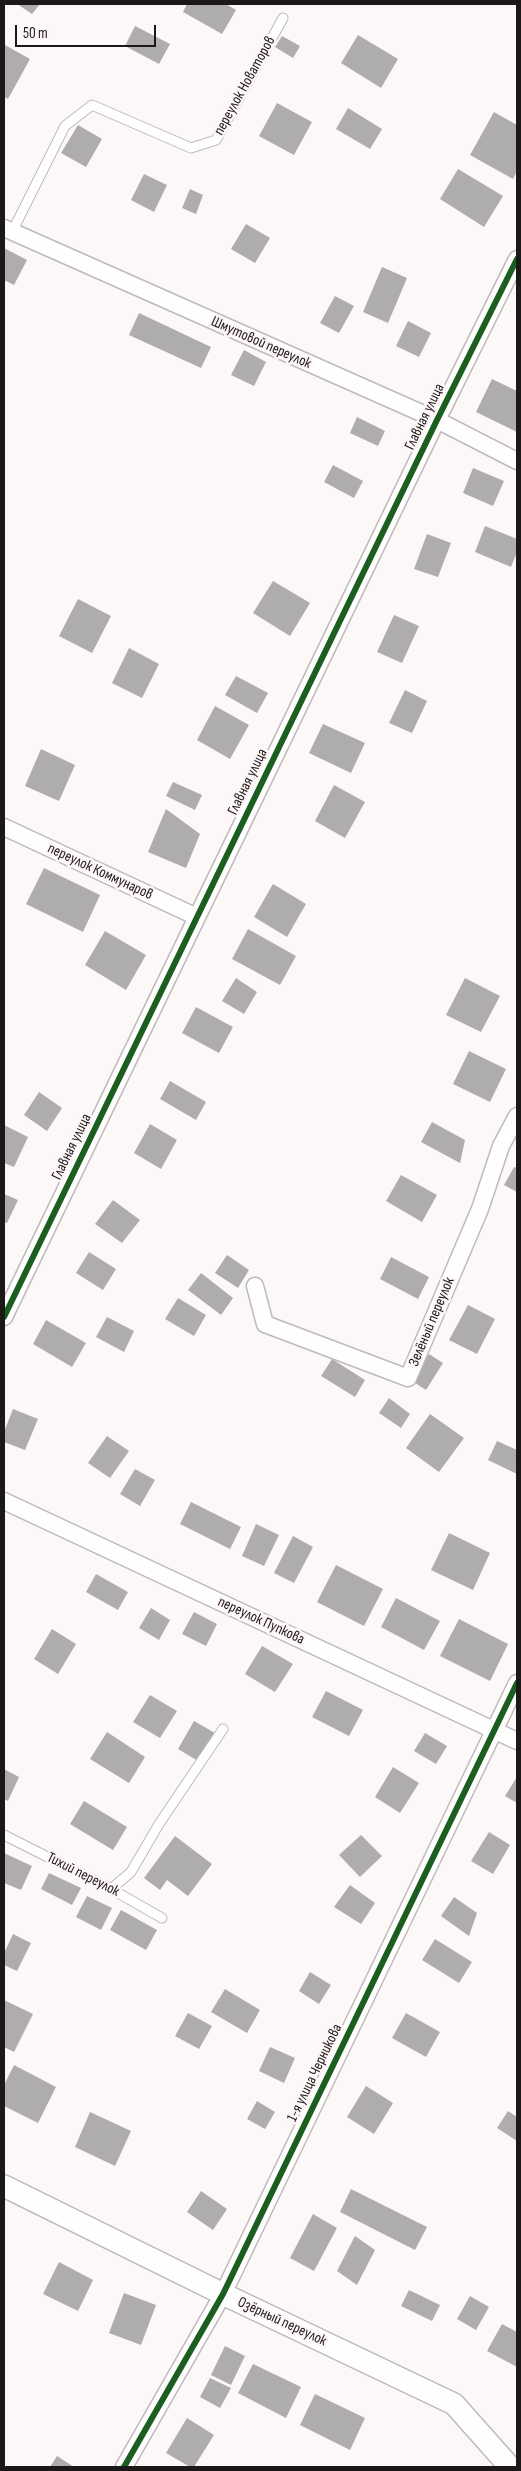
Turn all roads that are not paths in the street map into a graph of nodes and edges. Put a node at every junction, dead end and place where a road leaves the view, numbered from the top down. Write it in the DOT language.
graph roads {
  1 [pos="283,18"];
  2 [pos="8,230"];
  3 [pos="517,259"];
  4 [pos="437,420"];
  5 [pos="517,461"];
  6 [pos="4,827"];
  7 [pos="197,917"];
  8 [pos="517,1116"];
  9 [pos="255,1286"];
  10 [pos="4,1317"];
  11 [pos="4,1501"];
  12 [pos="517,1683"];
  13 [pos="223,1729"];
  14 [pos="494,1729"];
  15 [pos="517,1741"];
  16 [pos="4,1835"];
  17 [pos="111,1889"];
  18 [pos="162,1918"];
  19 [pos="4,2186"];
  20 [pos="223,2294"];
  21 [pos="124,2467"];
  22 [pos="510,2467"];
  1 -- 2 [label="lane, переулок Новаторов"];
  2 -- 4 [label="street, Шмутовой переулок"];
  3 -- 4 [label="street, Главная улица"];
  4 -- 5 [label="street, Шмутовой переулок"];
  4 -- 7 [label="street, Главная улица"];
  6 -- 7 [label="street, переулок Коммунаров"];
  7 -- 10 [label="street, Главная улица"];
  8 -- 9 [label="street, Зелёный переулок"];
  11 -- 14 [label="street, переулок Пупкова"];
  12 -- 14 [label="street, 1-я улица Черникова"];
  13 -- 17 [label="lane"];
  14 -- 15 [label="street, переулок Пупкова"];
  14 -- 20 [label="street, 1-я улица Черникова"];
  16 -- 17 [label="lane, Тихий переулок"];
  17 -- 18 [label="lane, Тихий переулок"];
  19 -- 20 [label="street, Озёрный переулок"];
  20 -- 21 [label="street, 1-я улица Черникова"];
  20 -- 22 [label="street, Озёрный переулок"];
}
